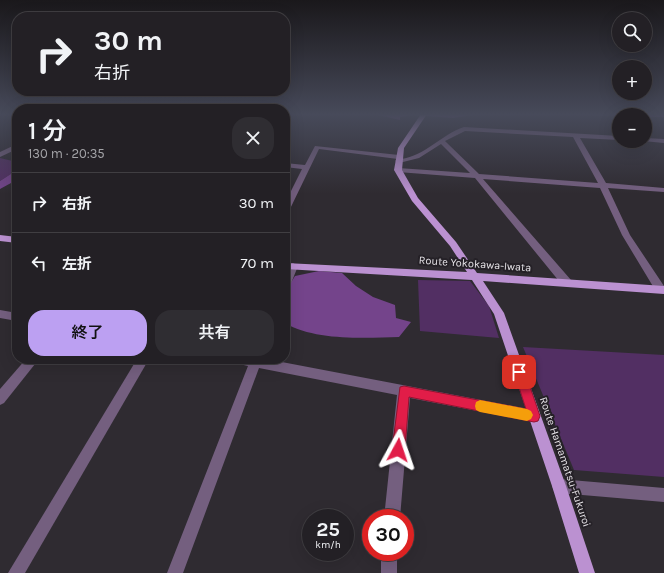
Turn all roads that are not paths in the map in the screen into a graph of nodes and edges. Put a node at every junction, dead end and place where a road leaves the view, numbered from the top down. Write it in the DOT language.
graph roads {
  1 [pos="406,141"];
  2 [pos="578,141"];
  3 [pos="441,142"];
  4 [pos="12,149"];
  5 [pos="0,156"];
  6 [pos="399,159"];
  7 [pos="290,166"];
  8 [pos="307,168"];
  9 [pos="398,170"];
  10 [pos="477,176"];
  11 [pos="603,185"];
  12 [pos="664,190"];
  13 [pos="290,201"];
  14 [pos="0,238"];
  15 [pos="12,239"];
  16 [pos="290,266"];
  17 [pos="476,276"];
  18 [pos="567,283"];
  19 [pos="662,290"];
  20 [pos="0,314"];
  21 [pos="12,316"];
  22 [pos="29,364"];
  23 [pos="140,364"];
  24 [pos="255,364"];
  25 [pos="271,364"];
  26 [pos="404,391"];
  27 [pos="0,399"];
  28 [pos="534,416"];
  29 [pos="559,486"];
  30 [pos="664,495"];
  31 [pos="393,509"];
  32 [pos="389,561"];
  33 [pos="16,573"];
  34 [pos="175,573"];
  35 [pos="388,573"];
  36 [pos="587,573"];
  1 -- 6 [label="main road"];
  2 -- 11 [label="street"];
  3 -- 6 [label="street"];
  3 -- 10 [label="street"];
  4 -- 5 [label="street"];
  6 -- 8 [label="street"];
  6 -- 9 [label="main road"];
  7 -- 8 [label="street"];
  8 -- 13 [label="street"];
  9 -- 10 [label="street"];
  9 -- 17 [label="main road, Route Hamamatsu-Fukuroi"];
  10 -- 11 [label="street"];
  10 -- 18 [label="street"];
  11 -- 12 [label="street"];
  11 -- 19 [label="street"];
  14 -- 15 [label="main road"];
  16 -- 17 [label="main road, Route Yokokawa-Iwata"];
  17 -- 18 [label="main road, Route Yokokawa-Iwata"];
  17 -- 28 [label="main road, Route Hamamatsu-Fukuroi"];
  18 -- 19 [label="main road, Route Yokokawa-Iwata"];
  20 -- 21 [label="street"];
  22 -- 27 [label="street"];
  23 -- 33 [label="street"];
  24 -- 34 [label="street"];
  25 -- 26 [label="street"];
  26 -- 28 [label="street"];
  26 -- 31 [label="street"];
  28 -- 29 [label="main road, Route Hamamatsu-Fukuroi"];
  29 -- 30 [label="street"];
  29 -- 36 [label="main road, Route Hamamatsu-Fukuroi"];
  32 -- 35 [label="street"];
}
